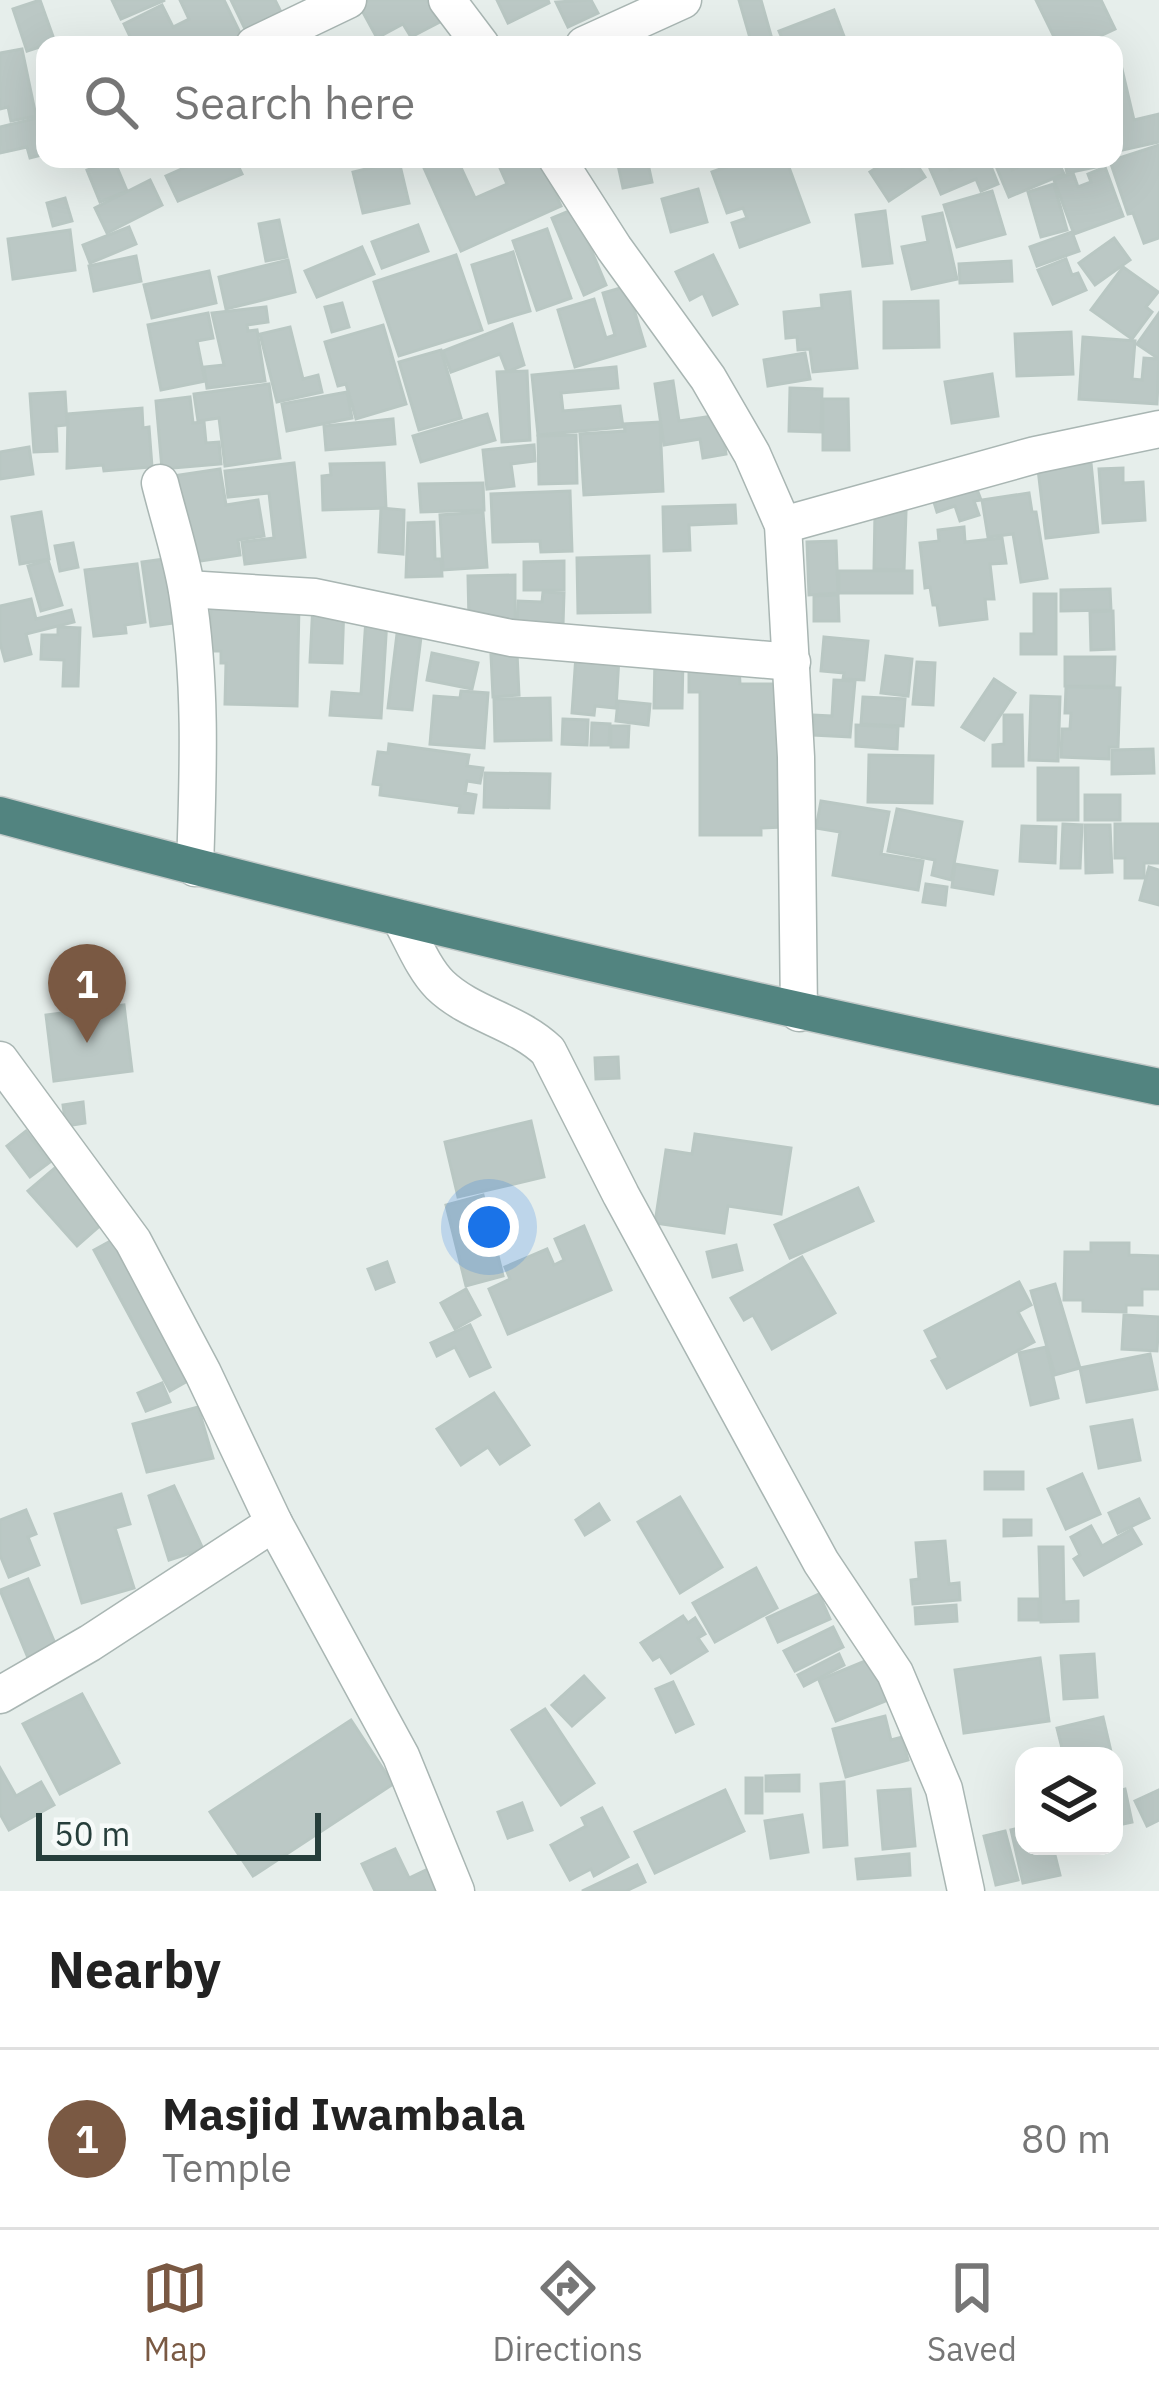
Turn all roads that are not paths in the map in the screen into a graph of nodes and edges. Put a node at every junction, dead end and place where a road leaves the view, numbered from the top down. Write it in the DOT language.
graph roads {
  1 [pos="348,0"];
  2 [pos="447,0"];
  3 [pos="683,0"];
  4 [pos="273,36"];
  5 [pos="474,36"];
  6 [pos="604,36"];
  7 [pos="563,168"];
  8 [pos="1159,429"];
  9 [pos="160,483"];
  10 [pos="783,525"];
  11 [pos="187,589"];
  12 [pos="792,662"];
  13 [pos="0,815"];
  14 [pos="195,868"];
  15 [pos="400,918"];
  16 [pos="799,1013"];
  17 [pos="0,1060"];
  18 [pos="1159,1087"];
  19 [pos="274,1523"];
  20 [pos="0,1694"];
  21 [pos="456,1891"];
  22 [pos="966,1891"];
  1 -- 4 [label="street"];
  2 -- 5 [label="street"];
  3 -- 6 [label="street"];
  7 -- 10 [label="street"];
  8 -- 10 [label="street"];
  9 -- 11 [label="street"];
  10 -- 12 [label="street"];
  11 -- 12 [label="street"];
  11 -- 14 [label="street"];
  12 -- 16 [label="street"];
  13 -- 14 [label="highway"];
  14 -- 15 [label="highway"];
  15 -- 16 [label="highway"];
  15 -- 22 [label="street"];
  16 -- 18 [label="highway"];
  17 -- 19 [label="street"];
  19 -- 20 [label="street"];
  19 -- 21 [label="street"];
}
